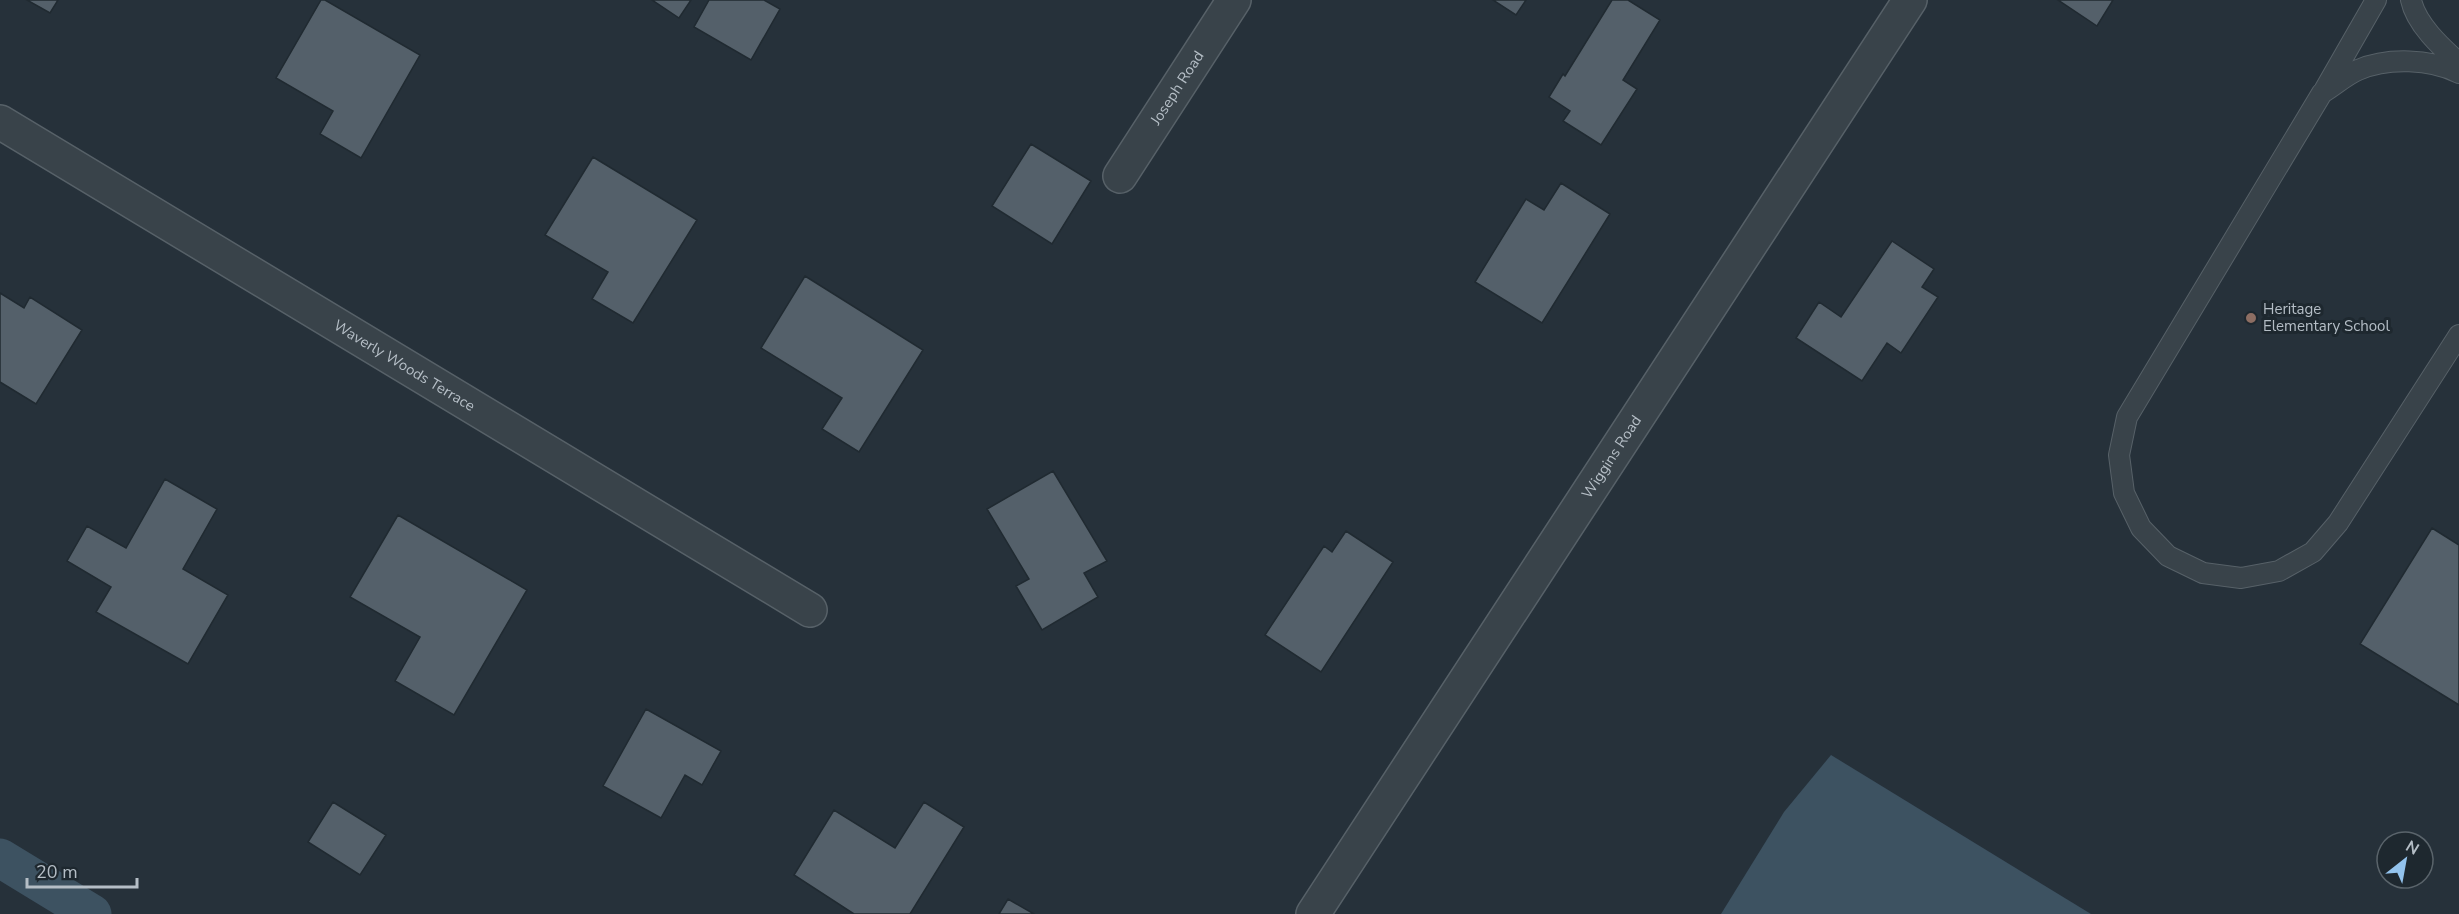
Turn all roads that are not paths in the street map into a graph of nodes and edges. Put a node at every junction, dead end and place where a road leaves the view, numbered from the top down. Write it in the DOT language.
graph roads {
  1 [pos="1234,0"];
  2 [pos="1910,0"];
  3 [pos="2376,0"];
  4 [pos="2411,0"];
  5 [pos="2459,63"];
  6 [pos="2459,73"];
  7 [pos="2322,93"];
  8 [pos="0,122"];
  9 [pos="1120,176"];
  10 [pos="2459,335"];
  11 [pos="810,610"];
  12 [pos="1313,914"];
  1 -- 9 [label="street, Joseph Road"];
  2 -- 12 [label="street, Wiggins Road"];
  3 -- 7 [label="lane"];
  4 -- 5 [label="lane"];
  6 -- 7 [label="lane"];
  7 -- 10 [label="lane"];
  8 -- 11 [label="street, Waverly Woods Terrace"];
}
